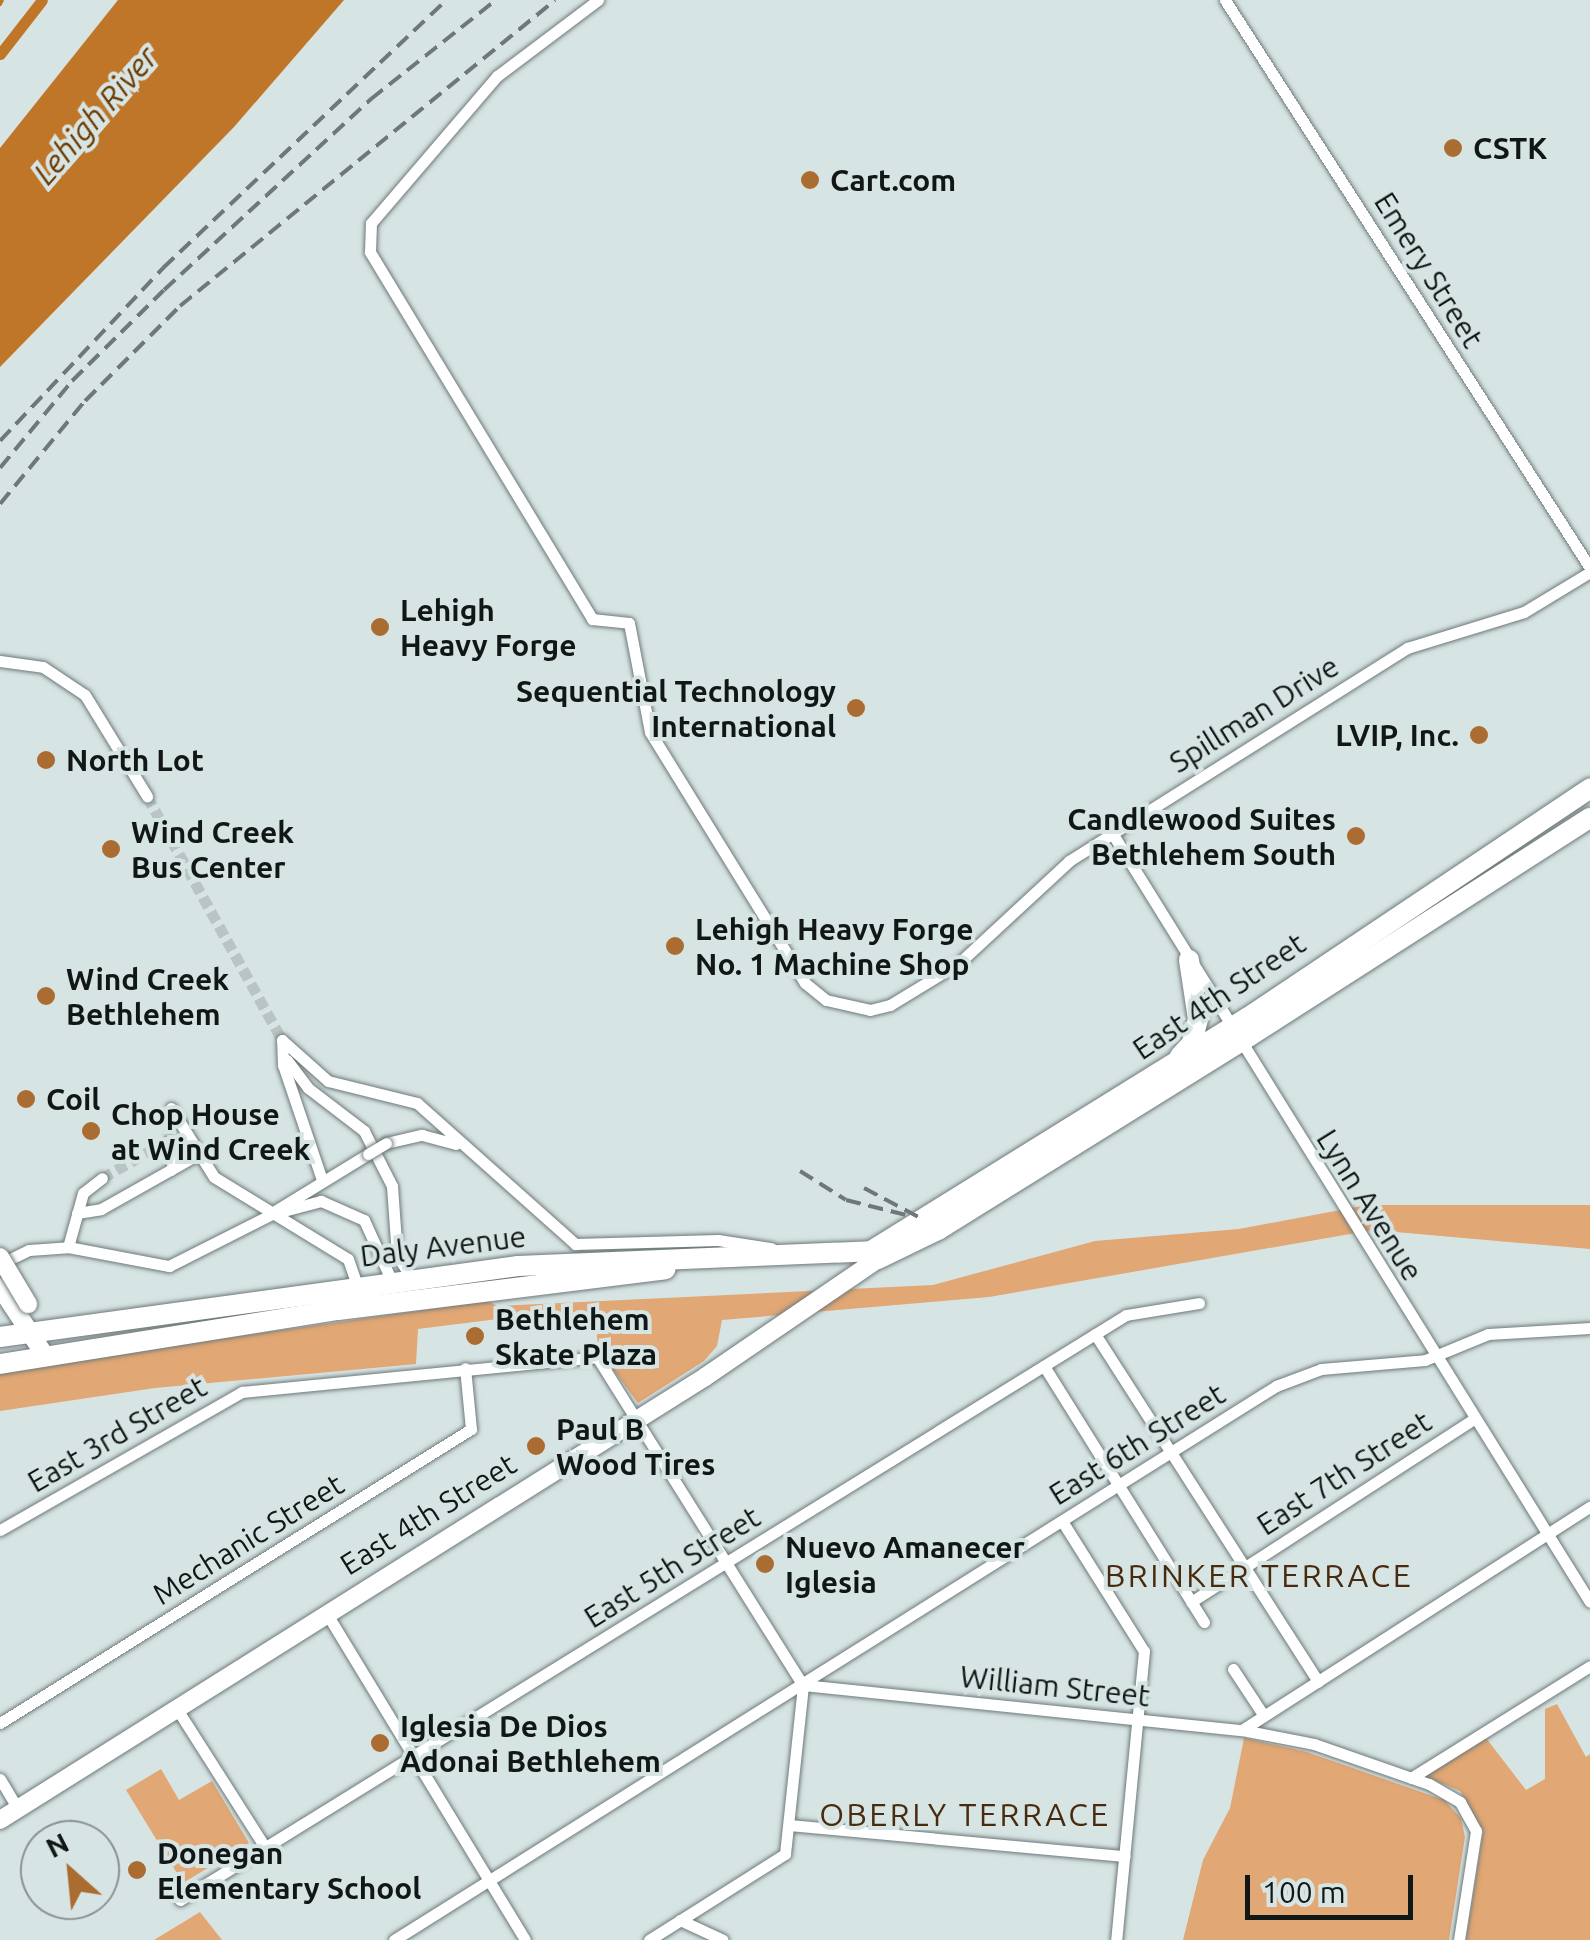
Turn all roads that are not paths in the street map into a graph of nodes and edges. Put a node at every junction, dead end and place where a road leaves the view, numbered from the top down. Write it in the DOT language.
graph roads {
  1 [pos="598,0"];
  2 [pos="1224,0"];
  3 [pos="1590,570"];
  4 [pos="0,661"];
  5 [pos="1590,788"];
  6 [pos="148,796"];
  7 [pos="1590,818"];
  8 [pos="1112,833"];
  9 [pos="1189,960"];
  10 [pos="1235,1036"];
  11 [pos="284,1045"];
  12 [pos="1169,1067"];
  13 [pos="184,1132"];
  14 [pos="166,1142"];
  15 [pos="197,1155"];
  16 [pos="472,1155"];
  17 [pos="171,1170"];
  18 [pos="102,1178"];
  19 [pos="322,1180"];
  20 [pos="77,1214"];
  21 [pos="272,1214"];
  22 [pos="937,1221"];
  23 [pos="68,1247"];
  24 [pos="890,1247"];
  25 [pos="810,1256"];
  26 [pos="0,1261"];
  27 [pos="402,1281"];
  28 [pos="0,1287"];
  29 [pos="359,1287"];
  30 [pos="449,1296"];
  31 [pos="412,1302"];
  32 [pos="1199,1304"];
  33 [pos="20,1308"];
  34 [pos="338,1310"];
  35 [pos="1590,1328"];
  36 [pos="34,1331"];
  37 [pos="1095,1334"];
  38 [pos="0,1337"];
  39 [pos="46,1357"];
  40 [pos="1435,1357"];
  41 [pos="0,1364"];
  42 [pos="1044,1366"];
  43 [pos="465,1368"];
  44 [pos="638,1418"];
  45 [pos="1474,1418"];
  46 [pos="1171,1452"];
  47 [pos="1118,1486"];
  48 [pos="1590,1508"];
  49 [pos="1062,1522"];
  50 [pos="0,1530"];
  51 [pos="1547,1535"];
  52 [pos="727,1562"];
  53 [pos="1244,1568"];
  54 [pos="1192,1602"];
  55 [pos="1590,1602"];
  56 [pos="327,1614"];
  57 [pos="1204,1622"];
  58 [pos="1590,1666"];
  59 [pos="1233,1669"];
  60 [pos="1318,1682"];
  61 [pos="803,1685"];
  62 [pos="177,1709"];
  63 [pos="1264,1716"];
  64 [pos="1138,1719"];
  65 [pos="0,1723"];
  66 [pos="1242,1730"];
  67 [pos="413,1756"];
  68 [pos="1411,1778"];
  69 [pos="0,1779"];
  70 [pos="18,1809"];
  71 [pos="0,1820"];
  72 [pos="789,1825"];
  73 [pos="266,1848"];
  74 [pos="1124,1856"];
  75 [pos="490,1880"];
  76 [pos="180,1900"];
  77 [pos="680,1920"];
  78 [pos="394,1940"];
  79 [pos="526,1940"];
  80 [pos="649,1940"];
  81 [pos="723,1940"];
  82 [pos="1116,1940"];
  83 [pos="1459,1940"];
  1 -- 8 [label="street, Spillman Drive"];
  2 -- 3 [label="street, Emery Street"];
  3 -- 8 [label="street, Spillman Drive"];
  4 -- 6 [label="street"];
  5 -- 10 [label="highway, East 4th Street"];
  7 -- 10 [label="highway, East 4th Street"];
  8 -- 9 [label="street, Lynn Avenue"];
  9 -- 10 [label="street, Lynn Avenue"];
  9 -- 12 [label="highway"];
  10 -- 12 [label="highway, East 4th Street"];
  10 -- 22 [label="highway, East 4th Street"];
  10 -- 40 [label="street, Lynn Avenue"];
  11 -- 16 [label="street"];
  11 -- 19 [label="street"];
  11 -- 27 [label="street"];
  12 -- 22 [label="highway, East 4th Street"];
  13 -- 14 [label="street"];
  13 -- 14 [label="street"];
  13 -- 15 [label="street"];
  14 -- 17 [label="street"];
  15 -- 17 [label="street"];
  15 -- 21 [label="street"];
  16 -- 19 [label="street, bridge"];
  16 -- 25 [label="street"];
  17 -- 20 [label="street"];
  18 -- 20 [label="street"];
  19 -- 21 [label="street"];
  20 -- 23 [label="street"];
  21 -- 23 [label="street"];
  21 -- 27 [label="street"];
  21 -- 29 [label="street"];
  22 -- 24 [label="highway, East 4th Street"];
  22 -- 24 [label="highway, East 4th Street"];
  23 -- 26 [label="street"];
  24 -- 25 [label="highway, Daly Avenue"];
  24 -- 30 [label="highway, Daly Avenue"];
  24 -- 44 [label="main road, East 4th Street"];
  25 -- 27 [label="highway, Daly Avenue"];
  26 -- 33 [label="main road, bridge"];
  27 -- 29 [label="highway, Daly Avenue"];
  27 -- 30 [label="street"];
  27 -- 31 [label="street"];
  28 -- 33 [label="main road"];
  29 -- 34 [label="street"];
  29 -- 36 [label="highway, Daly Avenue"];
  30 -- 31 [label="highway, Daly Avenue"];
  31 -- 34 [label="highway, Daly Avenue"];
  32 -- 37 [label="street, East 5th Street"];
  33 -- 36 [label="main road"];
  34 -- 39 [label="highway, Daly Avenue"];
  35 -- 40 [label="street, East 6th Street"];
  36 -- 38 [label="highway, Daly Avenue"];
  36 -- 39 [label="main road"];
  37 -- 42 [label="street, East 5th Street"];
  37 -- 46 [label="street"];
  39 -- 41 [label="highway, Daly Avenue"];
  40 -- 45 [label="street, Lynn Avenue"];
  40 -- 46 [label="street, East 6th Street"];
  42 -- 47 [label="street"];
  42 -- 52 [label="street, East 5th Street"];
  43 -- 44 [label="street, East 3rd Street"];
  43 -- 50 [label="street, East 3rd Street"];
  43 -- 65 [label="street, Mechanic Street"];
  44 -- 52 [label="street"];
  44 -- 56 [label="main road, East 4th Street"];
  45 -- 51 [label="street, Lynn Avenue"];
  45 -- 53 [label="street, East 7th Street"];
  46 -- 47 [label="street, East 6th Street"];
  46 -- 53 [label="street"];
  47 -- 49 [label="street, East 6th Street"];
  47 -- 54 [label="street"];
  48 -- 51 [label="street"];
  49 -- 61 [label="street, East 6th Street"];
  49 -- 64 [label="street"];
  51 -- 55 [label="street, Lynn Avenue"];
  51 -- 60 [label="street"];
  52 -- 61 [label="street"];
  52 -- 67 [label="street, East 5th Street"];
  53 -- 54 [label="street, East 7th Street"];
  53 -- 60 [label="street"];
  54 -- 57 [label="street"];
  56 -- 62 [label="main road, East 4th Street"];
  56 -- 67 [label="street"];
  58 -- 68 [label="street"];
  59 -- 63 [label="street"];
  60 -- 63 [label="street"];
  61 -- 64 [label="street, William Street"];
  61 -- 72 [label="street"];
  61 -- 75 [label="street, East 6th Street"];
  62 -- 70 [label="main road, East 4th Street"];
  62 -- 73 [label="street"];
  63 -- 66 [label="street"];
  64 -- 66 [label="street, William Street"];
  64 -- 74 [label="street"];
  66 -- 68 [label="street, William Street"];
  67 -- 73 [label="street, East 5th Street"];
  67 -- 75 [label="street"];
  68 -- 83 [label="street, William Street"];
  69 -- 70 [label="street"];
  70 -- 71 [label="main road, East 4th Street"];
  72 -- 74 [label="street"];
  72 -- 77 [label="street"];
  73 -- 76 [label="street, East 5th Street"];
  74 -- 82 [label="street"];
  75 -- 78 [label="street, East 6th Street"];
  75 -- 79 [label="street"];
  77 -- 80 [label="street"];
  77 -- 81 [label="street"];
}
